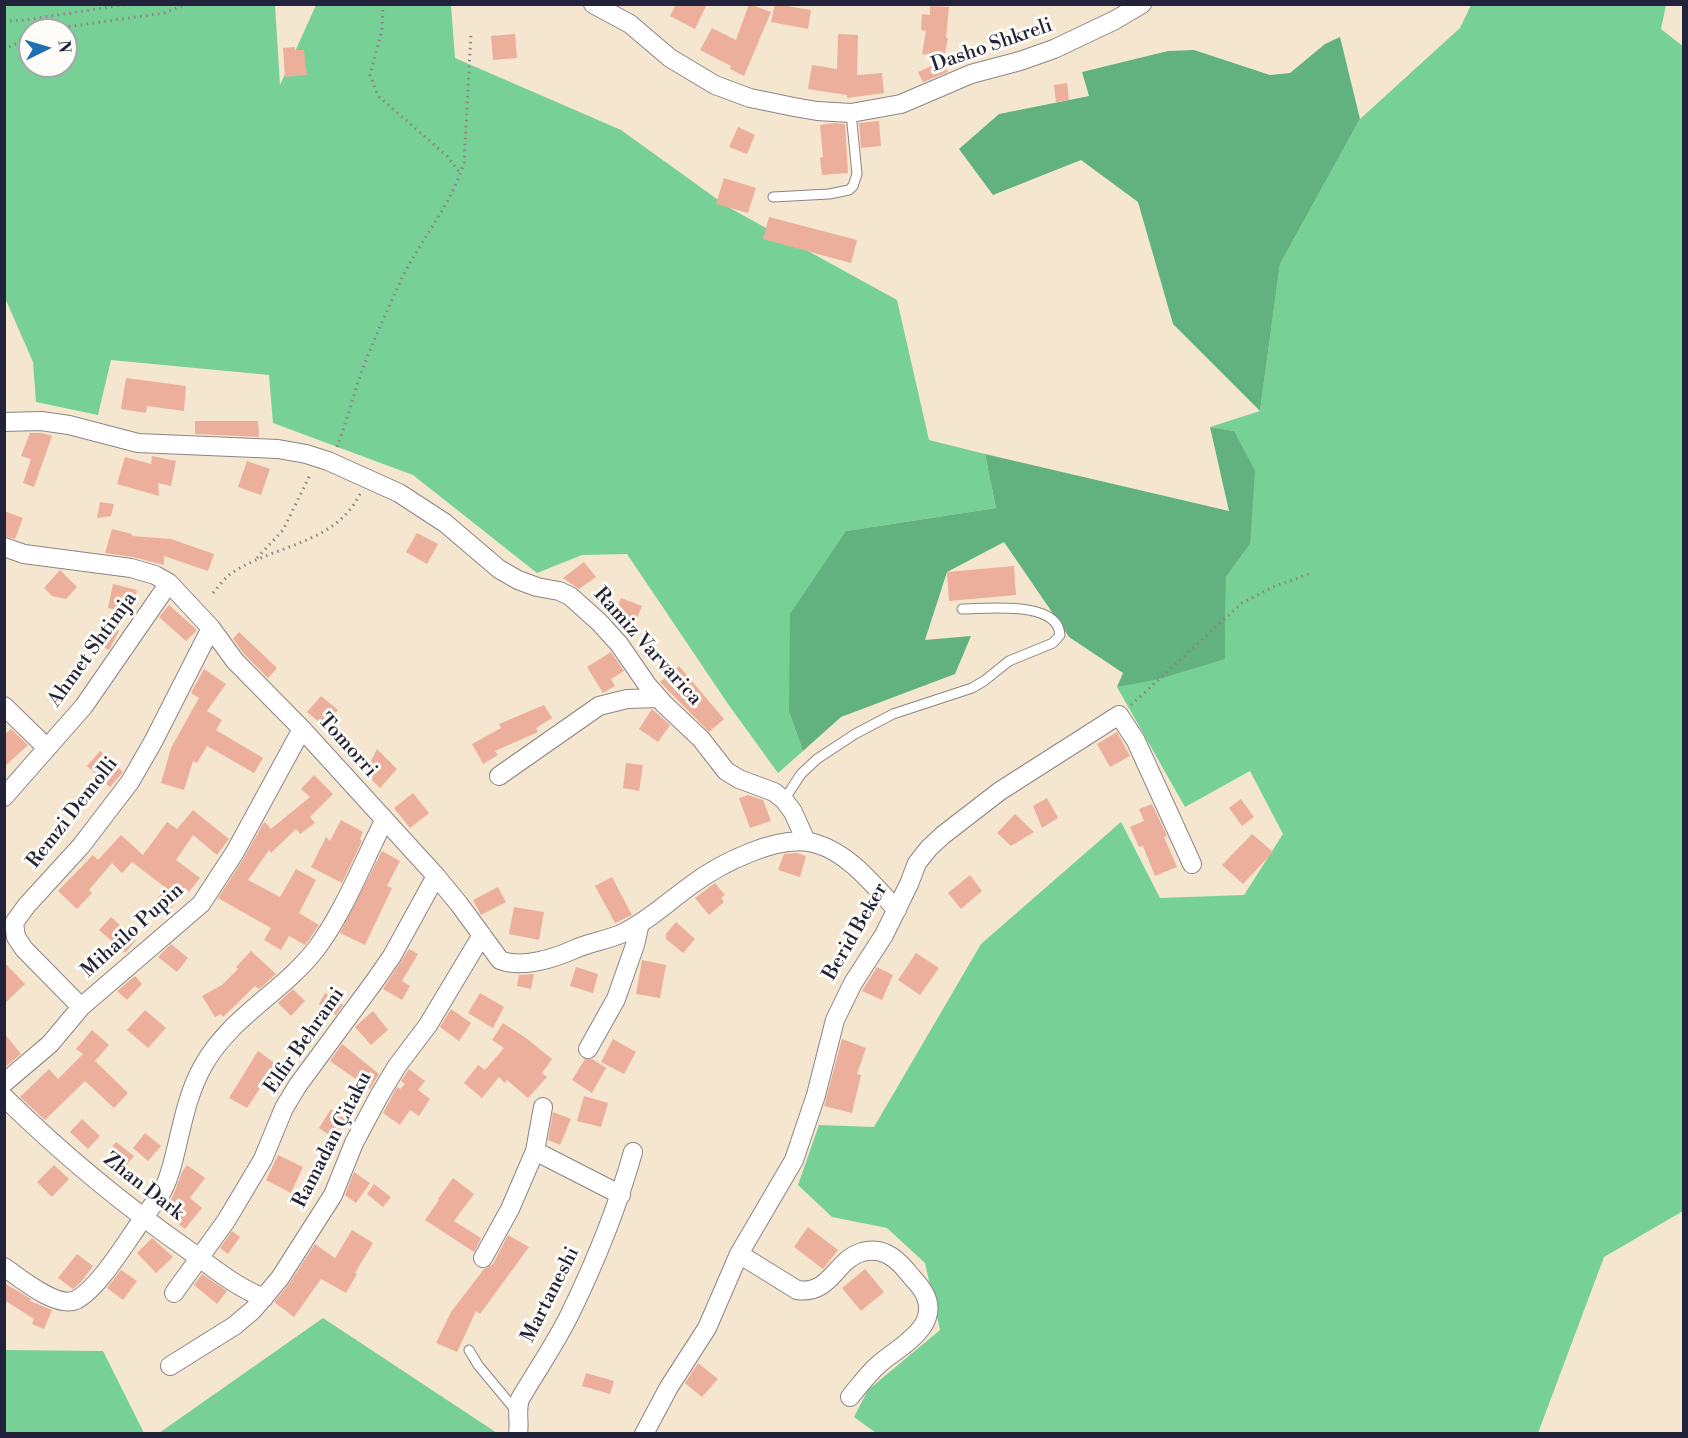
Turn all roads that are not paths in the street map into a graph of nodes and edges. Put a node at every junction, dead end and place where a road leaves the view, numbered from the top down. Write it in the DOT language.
graph roads {
  1 [pos="592,4"];
  2 [pos="1142,4"];
  3 [pos="851,113"];
  4 [pos="773,197"];
  5 [pos="4,422"];
  6 [pos="4,547"];
  7 [pos="169,583"];
  8 [pos="962,609"];
  9 [pos="211,628"];
  10 [pos="658,698"];
  11 [pos="4,706"];
  12 [pos="302,729"];
  13 [pos="46,747"];
  14 [pos="499,776"];
  15 [pos="4,797"];
  16 [pos="784,800"];
  17 [pos="384,821"];
  18 [pos="806,841"];
  19 [pos="1191,864"];
  20 [pos="436,876"];
  21 [pos="897,910"];
  22 [pos="640,923"];
  23 [pos="482,934"];
  24 [pos="81,1008"];
  25 [pos="588,1049"];
  26 [pos="4,1083"];
  27 [pos="4,1097"];
  28 [pos="543,1107"];
  29 [pos="535,1150"];
  30 [pos="633,1152"];
  31 [pos="621,1195"];
  32 [pos="143,1218"];
  33 [pos="739,1254"];
  34 [pos="199,1258"];
  35 [pos="483,1258"];
  36 [pos="4,1267"];
  37 [pos="174,1293"];
  38 [pos="264,1298"];
  39 [pos="469,1350"];
  40 [pos="171,1366"];
  41 [pos="850,1397"];
  42 [pos="518,1413"];
  43 [pos="518,1434"];
  44 [pos="644,1434"];
  1 -- 3 [label="street, Dasho Shkreli"];
  2 -- 3 [label="street, Dasho Shkreli"];
  3 -- 4 [label="lane"];
  5 -- 10 [label="street, Ramiz Varvarica"];
  6 -- 7 [label="street, Tomorri"];
  7 -- 9 [label="street, Tomorri"];
  7 -- 13 [label="street, Ahmet Shtimja"];
  8 -- 16 [label="lane"];
  9 -- 12 [label="street, Tomorri"];
  9 -- 24 [label="street, Remzi Demolli"];
  10 -- 14 [label="street"];
  10 -- 16 [label="street, Ramiz Varvarica"];
  11 -- 13 [label="street"];
  12 -- 17 [label="street, Tomorri"];
  12 -- 24 [label="street, Mihailo Pupin"];
  13 -- 15 [label="street, Ahmet Shtimja"];
  16 -- 18 [label="street"];
  17 -- 20 [label="street, Tomorri"];
  17 -- 32 [label="street"];
  18 -- 21 [label="street"];
  18 -- 22 [label="street, Tomorri"];
  19 -- 21 [label="street, Berid Beker"];
  20 -- 23 [label="street, Tomorri"];
  20 -- 34 [label="street, Elfir Behrami"];
  21 -- 33 [label="street, Berid Beker"];
  22 -- 23 [label="street, Tomorri"];
  22 -- 25 [label="street"];
  23 -- 38 [label="street, Ramadan Çitaku"];
  24 -- 26 [label="street, Mihailo Pupin"];
  27 -- 32 [label="street, Zhan Dark"];
  28 -- 29 [label="street"];
  29 -- 31 [label="street"];
  29 -- 35 [label="street"];
  30 -- 31 [label="street, Martaneshi"];
  31 -- 42 [label="street, Martaneshi"];
  32 -- 34 [label="street, Zhan Dark"];
  32 -- 36 [label="street"];
  33 -- 41 [label="street"];
  33 -- 44 [label="street, Berid Beker"];
  34 -- 37 [label="street, Elfir Behrami"];
  34 -- 38 [label="street, Zhan Dark"];
  38 -- 40 [label="street, Ramadan Çitaku"];
  39 -- 42 [label="lane"];
  42 -- 43 [label="street, Martaneshi"];
}
